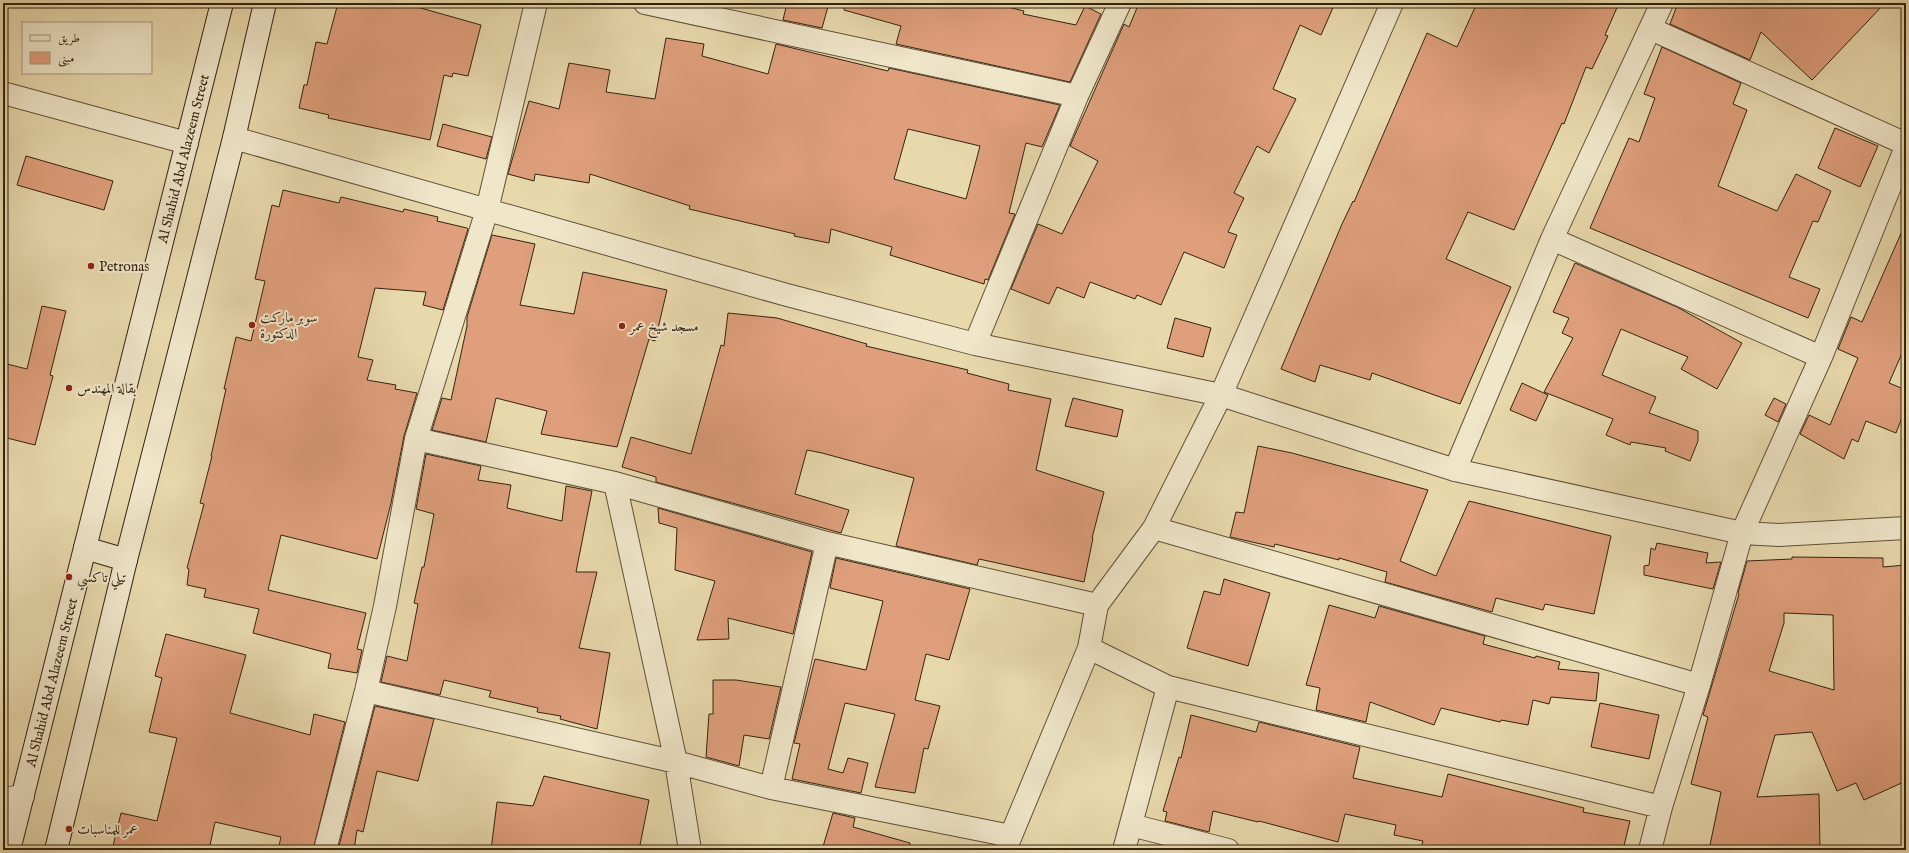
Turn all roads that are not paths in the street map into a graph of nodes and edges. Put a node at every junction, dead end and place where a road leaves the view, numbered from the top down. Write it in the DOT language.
graph roads {
  1 [pos="222,3"];
  2 [pos="265,3"];
  3 [pos="536,3"];
  4 [pos="645,3"];
  5 [pos="1120,3"];
  6 [pos="1392,3"];
  7 [pos="1662,3"];
  8 [pos="1651,29"];
  9 [pos="3,93"];
  10 [pos="1077,96"];
  11 [pos="234,138"];
  12 [pos="187,143"];
  13 [pos="1906,144"];
  14 [pos="1906,147"];
  15 [pos="486,210"];
  16 [pos="1552,239"];
  17 [pos="975,344"];
  18 [pos="1820,357"];
  19 [pos="1221,395"];
  20 [pos="416,439"];
  21 [pos="1454,470"];
  22 [pos="615,483"];
  23 [pos="1154,528"];
  24 [pos="1906,528"];
  25 [pos="1742,533"];
  26 [pos="827,543"];
  27 [pos="85,548"];
  28 [pos="126,560"];
  29 [pos="1097,605"];
  30 [pos="1089,648"];
  31 [pos="1699,685"];
  32 [pos="1168,687"];
  33 [pos="366,691"];
  34 [pos="676,762"];
  35 [pos="771,788"];
  36 [pos="13,797"];
  37 [pos="1660,807"];
  38 [pos="1131,826"];
  39 [pos="1008,843"];
  40 [pos="9,850"];
  41 [pos="56,850"];
  42 [pos="325,850"];
  43 [pos="690,850"];
  44 [pos="1124,850"];
  45 [pos="1228,850"];
  46 [pos="1650,850"];
  1 -- 12 [label="street, Al Shahid Abd Alazeem Street"];
  2 -- 11 [label="street"];
  3 -- 15 [label="street"];
  4 -- 10 [label="street"];
  5 -- 10 [label="street"];
  6 -- 19 [label="street"];
  7 -- 8 [label="street"];
  8 -- 13 [label="street"];
  8 -- 16 [label="street"];
  9 -- 12 [label="street"];
  10 -- 17 [label="street"];
  11 -- 15 [label="street"];
  11 -- 28 [label="street"];
  12 -- 27 [label="street, Al Shahid Abd Alazeem Street"];
  14 -- 18 [label="street"];
  15 -- 17 [label="street"];
  15 -- 20 [label="street"];
  16 -- 18 [label="street"];
  16 -- 21 [label="street"];
  17 -- 19 [label="street"];
  18 -- 25 [label="street"];
  19 -- 21 [label="street"];
  19 -- 23 [label="street"];
  20 -- 22 [label="street"];
  20 -- 33 [label="street"];
  21 -- 25 [label="street"];
  22 -- 26 [label="street"];
  22 -- 34 [label="street"];
  23 -- 29 [label="street"];
  23 -- 31 [label="street"];
  24 -- 25 [label="street"];
  25 -- 31 [label="street"];
  26 -- 29 [label="street"];
  26 -- 35 [label="street"];
  27 -- 28 [label="street"];
  27 -- 36 [label="street, Al Shahid Abd Alazeem Street"];
  28 -- 41 [label="street"];
  29 -- 30 [label="street"];
  30 -- 32 [label="street"];
  30 -- 39 [label="street"];
  31 -- 37 [label="street"];
  32 -- 37 [label="street"];
  32 -- 38 [label="street"];
  33 -- 34 [label="street"];
  33 -- 42 [label="street"];
  34 -- 35 [label="street"];
  34 -- 43 [label="street"];
  35 -- 39 [label="street"];
  36 -- 40 [label="street, Al Shahid Abd Alazeem Street"];
  37 -- 46 [label="street"];
  38 -- 44 [label="street"];
  38 -- 45 [label="street"];
}
